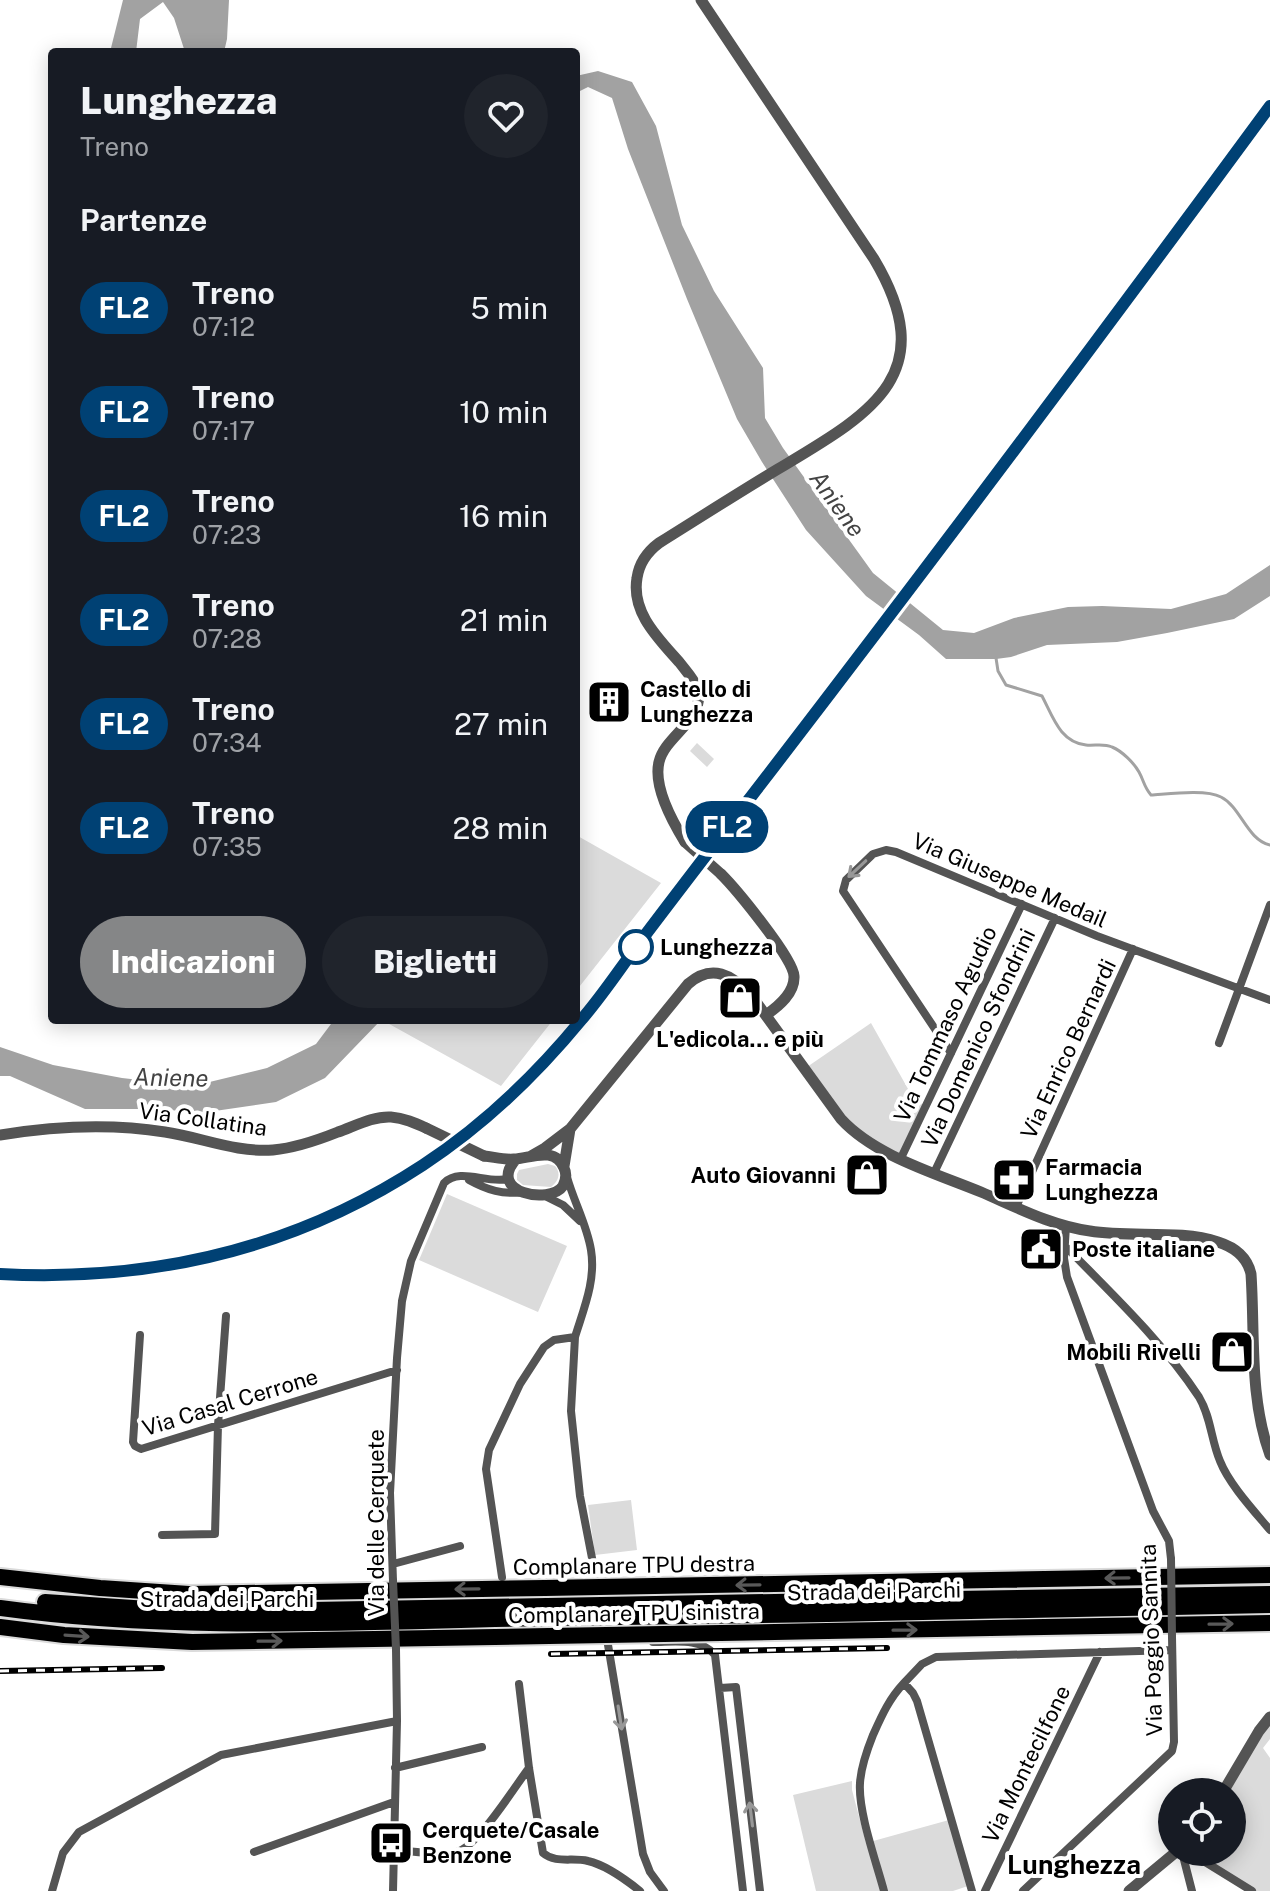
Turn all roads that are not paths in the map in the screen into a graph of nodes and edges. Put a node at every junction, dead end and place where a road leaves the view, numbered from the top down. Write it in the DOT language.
graph roads {
  1 [pos="701,0"];
  2 [pos="1022,904"];
  3 [pos="1270,905"];
  4 [pos="1055,918"];
  5 [pos="1133,949"];
  6 [pos="1240,988"];
  7 [pos="1270,1000"];
  8 [pos="766,1015"];
  9 [pos="1219,1043"];
  10 [pos="951,1053"];
  11 [pos="570,1129"];
  12 [pos="0,1135"];
  13 [pos="484,1156"];
  14 [pos="531,1156"];
  15 [pos="901,1158"];
  16 [pos="516,1159"];
  17 [pos="565,1170"];
  18 [pos="934,1173"];
  19 [pos="461,1175"];
  20 [pos="508,1176"];
  21 [pos="524,1192"];
  22 [pos="543,1195"];
  23 [pos="1016,1207"];
  24 [pos="583,1224"];
  25 [pos="1066,1226"];
  26 [pos="1065,1246"];
  27 [pos="226,1316"];
  28 [pos="140,1335"];
  29 [pos="575,1337"];
  30 [pos="397,1370"];
  31 [pos="218,1425"];
  32 [pos="1270,1455"];
  33 [pos="1270,1530"];
  34 [pos="162,1535"];
  35 [pos="460,1546"];
  36 [pos="393,1564"];
  37 [pos="1270,1575"];
  38 [pos="0,1577"];
  39 [pos="502,1577"];
  40 [pos="1270,1594"];
  41 [pos="0,1597"];
  42 [pos="1258,1601"];
  43 [pos="0,1608"];
  44 [pos="192,1617"];
  45 [pos="1262,1624"];
  46 [pos="0,1627"];
  47 [pos="608,1641"];
  48 [pos="1172,1650"];
  49 [pos="1100,1652"];
  50 [pos="904,1683"];
  51 [pos="519,1684"];
  52 [pos="720,1688"];
  53 [pos="1270,1717"];
  54 [pos="397,1721"];
  55 [pos="482,1747"];
  56 [pos="395,1768"];
  57 [pos="529,1768"];
  58 [pos="1231,1778"];
  59 [pos="394,1802"];
  60 [pos="394,1850"];
  61 [pos="254,1852"];
  62 [pos="1159,1866"];
  63 [pos="1186,1866"];
  64 [pos="1212,1866"];
  65 [pos="393,1889"];
  66 [pos="52,1891"];
  67 [pos="382,1891"];
  68 [pos="640,1891"];
  69 [pos="664,1891"];
  70 [pos="743,1891"];
  71 [pos="760,1891"];
  72 [pos="884,1891"];
  73 [pos="972,1891"];
  74 [pos="985,1891"];
  75 [pos="1023,1891"];
  76 [pos="1129,1891"];
  77 [pos="1192,1891"];
  78 [pos="1252,1891"];
  1 -- 8 [label="street, bridge"];
  2 -- 4 [label="street, Via Giuseppe Medail"];
  2 -- 10 [label="street, Via Tommaso Agudio"];
  2 -- 10 [label="street, Via Giuseppe Medail, one-way"];
  3 -- 6 [label="street"];
  4 -- 5 [label="street, Via Giuseppe Medail"];
  4 -- 18 [label="street, Via Domenico Sfondrini"];
  5 -- 6 [label="street, Via Giuseppe Medail"];
  5 -- 23 [label="street, Via Enrico Bernardi"];
  6 -- 7 [label="street, Via Giuseppe Medail"];
  6 -- 9 [label="street"];
  8 -- 11 [label="street"];
  8 -- 15 [label="street"];
  10 -- 15 [label="street, Via Tommaso Agudio"];
  11 -- 14 [label="street"];
  11 -- 17 [label="street"];
  12 -- 13 [label="street, Via Collatina, bridge"];
  13 -- 16 [label="street, Via Collatina"];
  13 -- 20 [label="street, Via Collatina"];
  14 -- 16 [label="street"];
  14 -- 17 [label="street"];
  15 -- 18 [label="street"];
  16 -- 20 [label="street"];
  17 -- 22 [label="street"];
  17 -- 24 [label="street"];
  18 -- 23 [label="street"];
  19 -- 20 [label="street"];
  19 -- 21 [label="street"];
  19 -- 30 [label="street, Via delle Cerquete"];
  20 -- 21 [label="street"];
  21 -- 22 [label="street"];
  22 -- 24 [label="street"];
  23 -- 25 [label="street"];
  24 -- 29 [label="street"];
  25 -- 26 [label="street, Via Poggio Sannita"];
  25 -- 32 [label="street"];
  26 -- 33 [label="street"];
  26 -- 48 [label="street, Via Poggio Sannita, bridge"];
  27 -- 31 [label="street"];
  28 -- 31 [label="street, Via Casal Cerrone"];
  29 -- 39 [label="street"];
  29 -- 47 [label="street"];
  30 -- 31 [label="street, Via Casal Cerrone"];
  30 -- 36 [label="street, Via delle Cerquete"];
  31 -- 34 [label="street"];
  35 -- 36 [label="street"];
  36 -- 54 [label="street, Via delle Cerquete, bridge"];
  37 -- 38 [label="highway, Complanare TPU destra, one-way, bridge"];
  40 -- 42 [label="highway, Strada dei Parchi"];
  41 -- 44 [label="highway, Strada dei Parchi"];
  42 -- 44 [label="highway, Strada dei Parchi, bridge"];
  43 -- 44 [label="highway, Strada dei Parchi"];
  46 -- 45 [label="highway, Complanare TPU sinistra, one-way, bridge"];
  47 -- 52 [label="street"];
  47 -- 69 [label="street, one-way"];
  48 -- 49 [label="street"];
  48 -- 75 [label="street, Via Poggio Sannita"];
  49 -- 50 [label="street"];
  49 -- 74 [label="street, Via Montecilfone"];
  50 -- 72 [label="street"];
  50 -- 73 [label="street"];
  51 -- 57 [label="street"];
  52 -- 70 [label="street"];
  71 -- 52 [label="street, one-way"];
  53 -- 58 [label="street"];
  54 -- 56 [label="street, Via delle Cerquete"];
  54 -- 66 [label="street"];
  55 -- 56 [label="street"];
  56 -- 59 [label="street, Via delle Cerquete"];
  57 -- 60 [label="street"];
  57 -- 68 [label="street"];
  59 -- 60 [label="street, Via delle Cerquete"];
  59 -- 61 [label="street"];
  60 -- 65 [label="street, Via delle Cerquete"];
  62 -- 76 [label="street"];
  63 -- 77 [label="street"];
  64 -- 78 [label="street"];
  65 -- 67 [label="street"];
}
